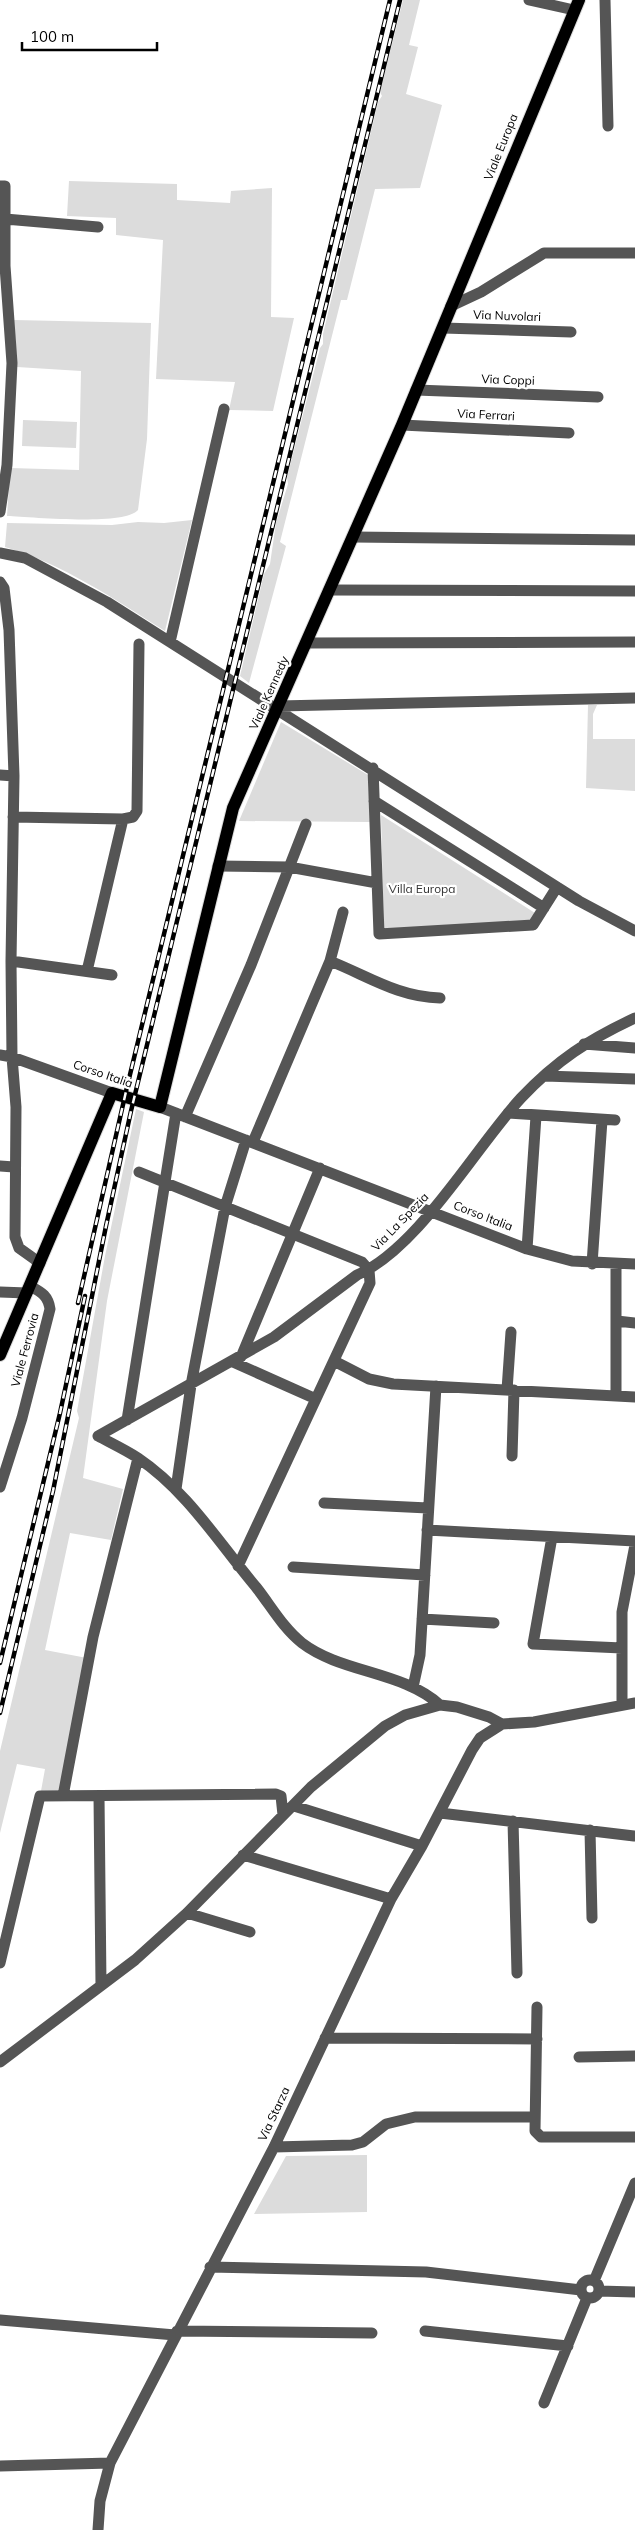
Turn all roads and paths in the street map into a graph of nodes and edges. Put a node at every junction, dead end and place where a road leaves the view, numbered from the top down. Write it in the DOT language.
graph roads {
  1 [pos="529,0"];
  2 [pos="605,0"];
  3 [pos="577,5"];
  4 [pos="608,126"];
  5 [pos="0,186"];
  6 [pos="5,220"];
  7 [pos="98,227"];
  8 [pos="3,251"];
  9 [pos="635,253"];
  10 [pos="451,306"];
  11 [pos="443,328"];
  12 [pos="571,332"];
  13 [pos="416,390"];
  14 [pos="5,393"];
  15 [pos="598,397"];
  16 [pos="224,409"];
  17 [pos="402,425"];
  18 [pos="569,433"];
  19 [pos="0,512"];
  20 [pos="353,537"];
  21 [pos="635,540"];
  22 [pos="0,553"];
  23 [pos="0,582"];
  24 [pos="329,590"];
  25 [pos="635,591"];
  26 [pos="4,630"];
  27 [pos="170,642"];
  28 [pos="635,642"];
  29 [pos="139,644"];
  30 [pos="306,644"];
  31 [pos="635,698"];
  32 [pos="278,708"];
  33 [pos="6,715"];
  34 [pos="373,768"];
  35 [pos="0,776"];
  36 [pos="14,776"];
  37 [pos="374,801"];
  38 [pos="13,818"];
  39 [pos="123,819"];
  40 [pos="306,824"];
  41 [pos="218,866"];
  42 [pos="289,867"];
  43 [pos="377,883"];
  44 [pos="557,887"];
  45 [pos="544,908"];
  46 [pos="343,912"];
  47 [pos="635,931"];
  48 [pos="8,958"];
  49 [pos="330,961"];
  50 [pos="87,970"];
  51 [pos="112,975"];
  52 [pos="440,998"];
  53 [pos="635,1018"];
  54 [pos="584,1044"];
  55 [pos="635,1048"];
  56 [pos="0,1055"];
  57 [pos="12,1056"];
  58 [pos="545,1076"];
  59 [pos="635,1079"];
  60 [pos="112,1093"];
  61 [pos="160,1108"];
  62 [pos="508,1113"];
  63 [pos="181,1115"];
  64 [pos="536,1116"];
  65 [pos="602,1120"];
  66 [pos="615,1120"];
  67 [pos="250,1141"];
  68 [pos="0,1166"];
  69 [pos="14,1167"];
  70 [pos="320,1168"];
  71 [pos="139,1172"];
  72 [pos="164,1182"];
  73 [pos="225,1207"];
  74 [pos="431,1211"];
  75 [pos="294,1234"];
  76 [pos="526,1249"];
  77 [pos="40,1263"];
  78 [pos="592,1264"];
  79 [pos="616,1264"];
  80 [pos="635,1264"];
  81 [pos="369,1270"];
  82 [pos="28,1289"];
  83 [pos="0,1292"];
  84 [pos="617,1321"];
  85 [pos="635,1322"];
  86 [pos="511,1332"];
  87 [pos="0,1355"];
  88 [pos="237,1360"];
  89 [pos="334,1361"];
  90 [pos="191,1385"];
  91 [pos="436,1386"];
  92 [pos="511,1390"];
  93 [pos="616,1396"];
  94 [pos="635,1397"];
  95 [pos="316,1400"];
  96 [pos="127,1420"];
  97 [pos="512,1456"];
  98 [pos="138,1458"];
  99 [pos="4,1460"];
  100 [pos="0,1487"];
  101 [pos="176,1489"];
  102 [pos="324,1503"];
  103 [pos="428,1508"];
  104 [pos="427,1530"];
  105 [pos="552,1537"];
  106 [pos="635,1543"];
  107 [pos="238,1566"];
  108 [pos="293,1568"];
  109 [pos="424,1575"];
  110 [pos="631,1581"];
  111 [pos="422,1618"];
  112 [pos="494,1624"];
  113 [pos="622,1648"];
  114 [pos="413,1687"];
  115 [pos="635,1703"];
  116 [pos="622,1704"];
  117 [pos="440,1705"];
  118 [pos="502,1724"];
  119 [pos="64,1796"];
  120 [pos="99,1796"];
  121 [pos="294,1806"];
  122 [pos="440,1813"];
  123 [pos="283,1815"];
  124 [pos="513,1821"];
  125 [pos="590,1830"];
  126 [pos="634,1836"];
  127 [pos="422,1846"];
  128 [pos="244,1854"];
  129 [pos="391,1899"];
  130 [pos="187,1913"];
  131 [pos="592,1918"];
  132 [pos="250,1932"];
  133 [pos="0,1963"];
  134 [pos="517,1973"];
  135 [pos="101,1985"];
  136 [pos="537,2007"];
  137 [pos="325,2038"];
  138 [pos="537,2039"];
  139 [pos="635,2056"];
  140 [pos="579,2057"];
  141 [pos="0,2062"];
  142 [pos="535,2117"];
  143 [pos="635,2137"];
  144 [pos="274,2147"];
  145 [pos="635,2183"];
  146 [pos="210,2267"];
  147 [pos="597,2286"];
  148 [pos="635,2292"];
  149 [pos="584,2294"];
  150 [pos="0,2320"];
  151 [pos="425,2331"];
  152 [pos="176,2333"];
  153 [pos="372,2333"];
  154 [pos="568,2346"];
  155 [pos="544,2403"];
  156 [pos="110,2463"];
  157 [pos="0,2466"];
  158 [pos="98,2530"];
  1 -- 3 [label="street"];
  2 -- 4 [label="street"];
  3 -- 10 [label="main road, Viale Europa"];
  5 -- 6 [label="street"];
  6 -- 7 [label="street"];
  6 -- 8 [label="street"];
  8 -- 14 [label="street"];
  9 -- 10 [label="street"];
  10 -- 11 [label="main road, Viale Kennedy"];
  11 -- 12 [label="street, Via Nuvolari"];
  11 -- 13 [label="main road, Viale Kennedy"];
  13 -- 15 [label="street, Via Coppi"];
  13 -- 17 [label="main road, Viale Kennedy"];
  14 -- 19 [label="street"];
  16 -- 27 [label="street"];
  17 -- 18 [label="street, Via Ferrari"];
  17 -- 20 [label="main road, Viale Kennedy"];
  20 -- 21 [label="street"];
  20 -- 24 [label="main road, Viale Kennedy"];
  22 -- 27 [label="street"];
  23 -- 26 [label="street"];
  24 -- 25 [label="street"];
  24 -- 30 [label="main road, Viale Kennedy"];
  26 -- 33 [label="street"];
  27 -- 32 [label="street"];
  28 -- 30 [label="street"];
  29 -- 39 [label="street"];
  30 -- 32 [label="main road, Viale Kennedy"];
  31 -- 32 [label="street"];
  32 -- 34 [label="street"];
  32 -- 41 [label="main road, Viale Kennedy"];
  33 -- 36 [label="street"];
  34 -- 37 [label="street"];
  34 -- 44 [label="street"];
  35 -- 36 [label="street"];
  36 -- 38 [label="street"];
  37 -- 43 [label="street"];
  37 -- 45 [label="street"];
  38 -- 39 [label="street"];
  38 -- 48 [label="street"];
  39 -- 50 [label="street"];
  40 -- 42 [label="street"];
  41 -- 42 [label="street"];
  41 -- 61 [label="main road, Viale Kennedy"];
  42 -- 43 [label="street"];
  42 -- 63 [label="street"];
  43 -- 45 [label="street"];
  44 -- 45 [label="street"];
  44 -- 47 [label="street"];
  46 -- 49 [label="street"];
  48 -- 50 [label="street"];
  48 -- 57 [label="street"];
  49 -- 52 [label="street"];
  49 -- 67 [label="street"];
  50 -- 51 [label="street"];
  53 -- 54 [label="street, Via La Spezia"];
  54 -- 55 [label="street"];
  54 -- 58 [label="street, Via La Spezia"];
  56 -- 57 [label="street, Corso Italia"];
  57 -- 60 [label="street, Corso Italia"];
  57 -- 69 [label="street"];
  58 -- 59 [label="street"];
  58 -- 62 [label="street, Via La Spezia"];
  60 -- 61 [label="main road, Corso Italia"];
  60 -- 77 [label="main road"];
  61 -- 63 [label="street, Corso Italia"];
  62 -- 64 [label="street"];
  62 -- 74 [label="street, Via La Spezia"];
  63 -- 67 [label="street, Corso Italia"];
  63 -- 72 [label="street"];
  64 -- 65 [label="street"];
  64 -- 76 [label="street"];
  65 -- 66 [label="street"];
  65 -- 78 [label="street"];
  67 -- 70 [label="street, Corso Italia"];
  67 -- 73 [label="street"];
  68 -- 69 [label="street"];
  69 -- 77 [label="street"];
  70 -- 74 [label="street, Corso Italia"];
  70 -- 75 [label="street"];
  71 -- 72 [label="street"];
  72 -- 73 [label="street"];
  72 -- 96 [label="street"];
  73 -- 75 [label="street"];
  73 -- 90 [label="street"];
  74 -- 76 [label="street, Corso Italia"];
  74 -- 81 [label="street, Via La Spezia"];
  75 -- 81 [label="street"];
  75 -- 88 [label="street"];
  76 -- 78 [label="street, Corso Italia"];
  77 -- 82 [label="main road"];
  78 -- 79 [label="street, Corso Italia"];
  79 -- 80 [label="street, Corso Italia"];
  79 -- 84 [label="street"];
  81 -- 88 [label="street, Via La Spezia"];
  81 -- 89 [label="street"];
  82 -- 83 [label="street"];
  82 -- 87 [label="main road"];
  82 -- 99 [label="street, Viale Ferrovia"];
  84 -- 85 [label="street"];
  84 -- 93 [label="street"];
  86 -- 92 [label="street"];
  88 -- 90 [label="street, Via La Spezia"];
  88 -- 95 [label="street"];
  89 -- 91 [label="street"];
  89 -- 95 [label="street"];
  90 -- 96 [label="street, Via La Spezia"];
  90 -- 101 [label="street"];
  91 -- 92 [label="street"];
  91 -- 103 [label="street"];
  92 -- 93 [label="street"];
  92 -- 97 [label="street"];
  93 -- 94 [label="street"];
  95 -- 107 [label="street"];
  96 -- 98 [label="street, Via La Spezia"];
  98 -- 101 [label="street"];
  98 -- 119 [label="street"];
  99 -- 100 [label="street, Viale Ferrovia"];
  101 -- 107 [label="street"];
  102 -- 103 [label="street"];
  103 -- 104 [label="street"];
  104 -- 105 [label="street"];
  104 -- 109 [label="street"];
  105 -- 106 [label="street"];
  105 -- 113 [label="street"];
  106 -- 110 [label="street"];
  107 -- 114 [label="street"];
  108 -- 109 [label="street"];
  109 -- 111 [label="street"];
  110 -- 113 [label="street"];
  111 -- 112 [label="street"];
  111 -- 114 [label="street"];
  113 -- 116 [label="street"];
  114 -- 117 [label="street"];
  115 -- 116 [label="street"];
  116 -- 118 [label="street"];
  117 -- 118 [label="street"];
  117 -- 121 [label="street"];
  118 -- 122 [label="street, Via Starza"];
  119 -- 120 [label="street"];
  119 -- 133 [label="street"];
  120 -- 123 [label="street"];
  120 -- 135 [label="street"];
  121 -- 123 [label="street"];
  121 -- 127 [label="street"];
  122 -- 124 [label="street"];
  122 -- 127 [label="street, Via Starza"];
  123 -- 128 [label="street"];
  124 -- 125 [label="street"];
  124 -- 134 [label="street"];
  125 -- 126 [label="street"];
  125 -- 131 [label="street"];
  127 -- 129 [label="street, Via Starza"];
  128 -- 129 [label="street"];
  128 -- 130 [label="street"];
  129 -- 137 [label="street, Via Starza"];
  130 -- 132 [label="street"];
  130 -- 135 [label="street"];
  135 -- 141 [label="street"];
  136 -- 138 [label="street"];
  137 -- 138 [label="street"];
  137 -- 144 [label="street, Via Starza"];
  138 -- 142 [label="street"];
  139 -- 140 [label="street"];
  142 -- 143 [label="street"];
  142 -- 144 [label="street"];
  144 -- 146 [label="street, Via Starza"];
  145 -- 147 [label="street"];
  146 -- 149 [label="street"];
  146 -- 152 [label="street, Via Starza"];
  147 -- 148 [label="street"];
  147 -- 149 [label="street"];
  147 -- 149 [label="street"];
  149 -- 154 [label="street"];
  150 -- 152 [label="street"];
  151 -- 154 [label="street"];
  152 -- 153 [label="street"];
  152 -- 156 [label="street, Via Starza"];
  154 -- 155 [label="street"];
  156 -- 157 [label="street"];
  156 -- 158 [label="street, Via Starza"];
}
